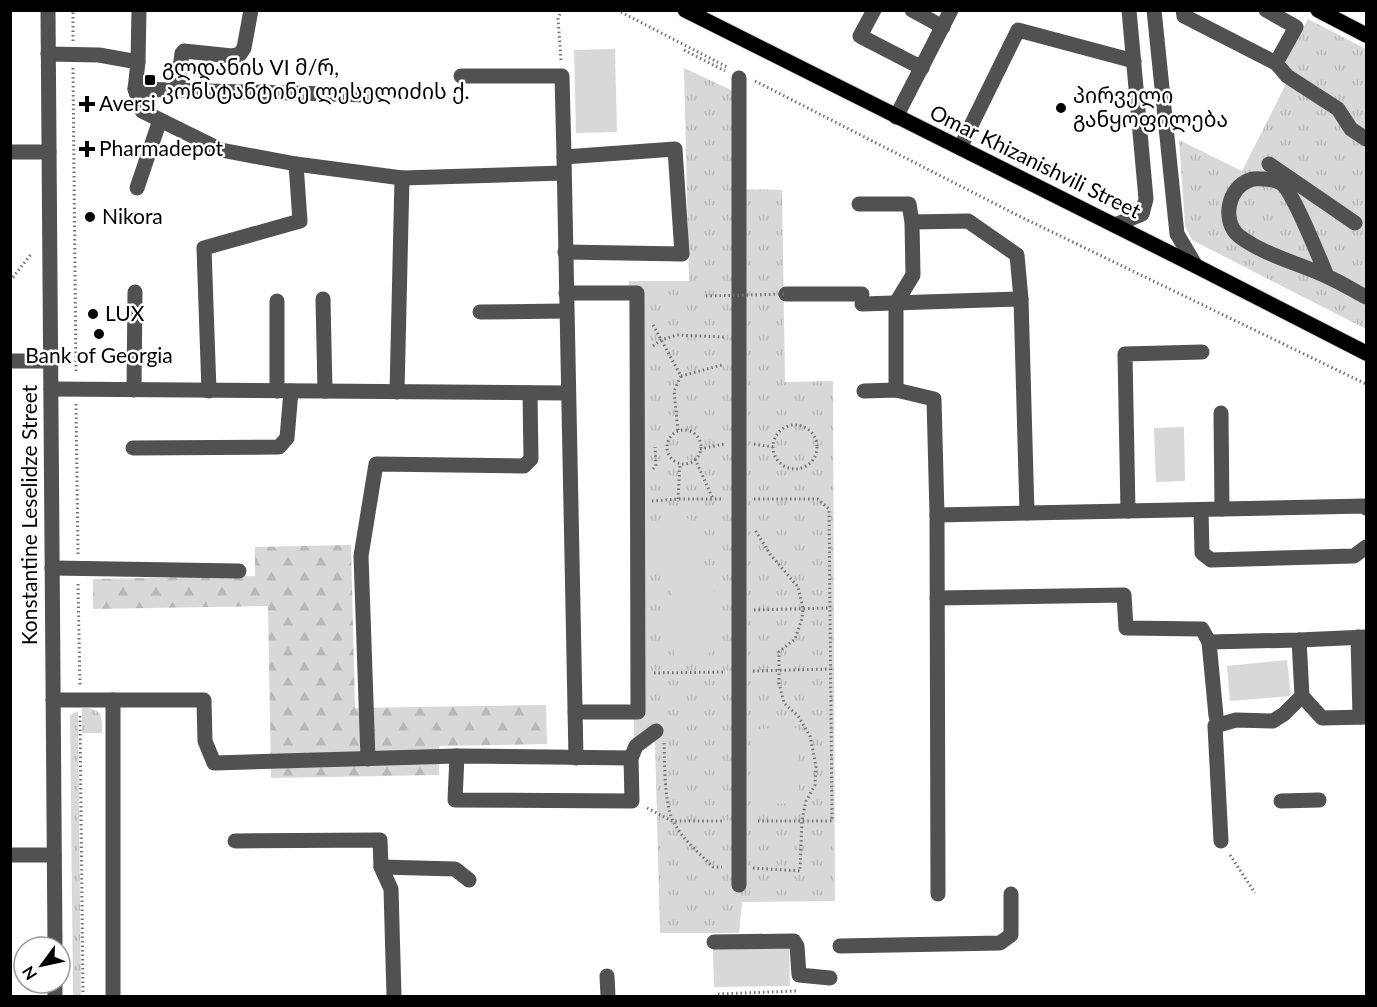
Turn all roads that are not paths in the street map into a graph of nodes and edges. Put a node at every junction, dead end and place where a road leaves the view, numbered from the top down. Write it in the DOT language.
graph roads {
  1 [pos="48,10"];
  2 [pos="139,10"];
  3 [pos="251,10"];
  4 [pos="685,10"];
  5 [pos="874,10"];
  6 [pos="912,10"];
  7 [pos="951,10"];
  8 [pos="1129,10"];
  9 [pos="1154,10"];
  10 [pos="1183,10"];
  11 [pos="1266,10"];
  12 [pos="1318,10"];
  13 [pos="943,27"];
  14 [pos="1366,35"];
  15 [pos="48,54"];
  16 [pos="1134,61"];
  17 [pos="138,62"];
  18 [pos="1276,63"];
  19 [pos="922,68"];
  20 [pos="738,74"];
  21 [pos="461,76"];
  22 [pos="135,89"];
  23 [pos="177,90"];
  24 [pos="367,95"];
  25 [pos="896,117"];
  26 [pos="160,120"];
  27 [pos="1366,140"];
  28 [pos="960,148"];
  29 [pos="10,152"];
  30 [pos="49,152"];
  31 [pos="564,157"];
  32 [pos="296,164"];
  33 [pos="1269,164"];
  34 [pos="563,173"];
  35 [pos="402,178"];
  36 [pos="137,188"];
  37 [pos="859,204"];
  38 [pos="912,222"];
  39 [pos="1355,223"];
  40 [pos="1115,225"];
  41 [pos="565,252"];
  42 [pos="1197,266"];
  43 [pos="1327,276"];
  44 [pos="135,292"];
  45 [pos="566,293"];
  46 [pos="786,294"];
  47 [pos="1366,297"];
  48 [pos="323,299"];
  49 [pos="1021,299"];
  50 [pos="277,301"];
  51 [pos="896,303"];
  52 [pos="566,311"];
  53 [pos="480,312"];
  54 [pos="1202,352"];
  55 [pos="1366,353"];
  56 [pos="10,361"];
  57 [pos="50,361"];
  58 [pos="51,389"];
  59 [pos="134,390"];
  60 [pos="896,390"];
  61 [pos="209,391"];
  62 [pos="284,391"];
  63 [pos="325,391"];
  64 [pos="864,391"];
  65 [pos="397,392"];
  66 [pos="530,393"];
  67 [pos="568,393"];
  68 [pos="1221,412"];
  69 [pos="133,448"];
  70 [pos="1366,508"];
  71 [pos="1222,509"];
  72 [pos="1201,510"];
  73 [pos="1128,511"];
  74 [pos="1027,513"];
  75 [pos="937,515"];
  76 [pos="1366,547"];
  77 [pos="52,568"];
  78 [pos="239,571"];
  79 [pos="937,598"];
  80 [pos="1362,637"];
  81 [pos="1299,640"];
  82 [pos="1209,642"];
  83 [pos="1302,696"];
  84 [pos="53,700"];
  85 [pos="113,700"];
  86 [pos="575,712"];
  87 [pos="1216,716"];
  88 [pos="1363,717"];
  89 [pos="656,731"];
  90 [pos="457,756"];
  91 [pos="576,758"];
  92 [pos="631,758"];
  93 [pos="368,759"];
  94 [pos="1319,800"];
  95 [pos="1281,801"];
  96 [pos="1221,840"];
  97 [pos="235,842"];
  98 [pos="10,855"];
  99 [pos="54,855"];
  100 [pos="381,867"];
  101 [pos="469,880"];
  102 [pos="739,885"];
  103 [pos="938,894"];
  104 [pos="1011,894"];
  105 [pos="55,935"];
  106 [pos="714,942"];
  107 [pos="840,946"];
  108 [pos="608,976"];
  109 [pos="830,978"];
  110 [pos="114,996"];
  111 [pos="394,996"];
  112 [pos="608,996"];
  1 -- 15 [label="street, Konstantine Leselidze Street"];
  2 -- 17 [label="street"];
  3 -- 23 [label="street"];
  4 -- 25 [label="main road, Omar Khizanishvili Street"];
  5 -- 19 [label="street"];
  6 -- 13 [label="street"];
  7 -- 13 [label="street"];
  8 -- 16 [label="street"];
  9 -- 42 [label="street"];
  10 -- 18 [label="street"];
  11 -- 18 [label="street"];
  12 -- 14 [label="main road"];
  13 -- 19 [label="street"];
  15 -- 17 [label="street"];
  15 -- 30 [label="street, Konstantine Leselidze Street"];
  16 -- 28 [label="street"];
  16 -- 40 [label="street"];
  17 -- 22 [label="street"];
  18 -- 27 [label="street"];
  19 -- 25 [label="street"];
  20 -- 102 [label="street"];
  21 -- 31 [label="street"];
  22 -- 23 [label="street"];
  22 -- 26 [label="street"];
  23 -- 24 [label="street"];
  25 -- 28 [label="main road, Omar Khizanishvili Street"];
  26 -- 32 [label="street"];
  26 -- 36 [label="street"];
  28 -- 40 [label="main road, Omar Khizanishvili Street"];
  29 -- 30 [label="street"];
  30 -- 57 [label="street, Konstantine Leselidze Street"];
  31 -- 34 [label="street"];
  31 -- 41 [label="street"];
  32 -- 35 [label="street"];
  32 -- 61 [label="street"];
  33 -- 39 [label="street"];
  34 -- 35 [label="street"];
  34 -- 41 [label="street"];
  35 -- 65 [label="street"];
  37 -- 38 [label="street"];
  38 -- 49 [label="street"];
  38 -- 51 [label="street"];
  40 -- 42 [label="main road, Omar Khizanishvili Street"];
  41 -- 45 [label="street"];
  42 -- 55 [label="main road, Omar Khizanishvili Street"];
  43 -- 43 [label="street"];
  43 -- 47 [label="street"];
  44 -- 59 [label="street"];
  45 -- 52 [label="street"];
  45 -- 86 [label="street"];
  46 -- 51 [label="street"];
  48 -- 63 [label="street"];
  49 -- 51 [label="street"];
  49 -- 74 [label="street"];
  50 -- 62 [label="street"];
  51 -- 60 [label="street"];
  52 -- 53 [label="street"];
  52 -- 67 [label="street"];
  54 -- 73 [label="street"];
  56 -- 57 [label="street"];
  57 -- 58 [label="street, Konstantine Leselidze Street"];
  58 -- 59 [label="street"];
  58 -- 77 [label="street, Konstantine Leselidze Street"];
  59 -- 61 [label="street"];
  60 -- 64 [label="street"];
  60 -- 75 [label="street"];
  61 -- 62 [label="street"];
  62 -- 63 [label="street"];
  62 -- 69 [label="street"];
  63 -- 65 [label="street"];
  65 -- 66 [label="street"];
  66 -- 67 [label="street"];
  66 -- 93 [label="street"];
  67 -- 86 [label="street"];
  68 -- 71 [label="street"];
  70 -- 71 [label="street"];
  71 -- 72 [label="street"];
  72 -- 73 [label="street"];
  72 -- 76 [label="street"];
  73 -- 74 [label="street"];
  74 -- 75 [label="street"];
  75 -- 79 [label="street"];
  77 -- 78 [label="street"];
  77 -- 84 [label="street, Konstantine Leselidze Street"];
  79 -- 82 [label="street"];
  79 -- 103 [label="street"];
  80 -- 81 [label="street"];
  80 -- 88 [label="street"];
  81 -- 82 [label="street"];
  81 -- 83 [label="street"];
  82 -- 87 [label="street"];
  83 -- 88 [label="street"];
  83 -- 96 [label="street"];
  84 -- 85 [label="street"];
  84 -- 99 [label="street, Konstantine Leselidze Street"];
  85 -- 93 [label="street"];
  85 -- 110 [label="street"];
  86 -- 91 [label="street"];
  89 -- 92 [label="street"];
  90 -- 91 [label="street"];
  90 -- 92 [label="street"];
  90 -- 93 [label="street"];
  91 -- 92 [label="street"];
  94 -- 95 [label="street"];
  97 -- 100 [label="street"];
  98 -- 99 [label="street"];
  99 -- 105 [label="street, Konstantine Leselidze Street"];
  100 -- 101 [label="street"];
  100 -- 111 [label="street"];
  104 -- 107 [label="street"];
  106 -- 109 [label="street"];
  108 -- 112 [label="street"];
}
